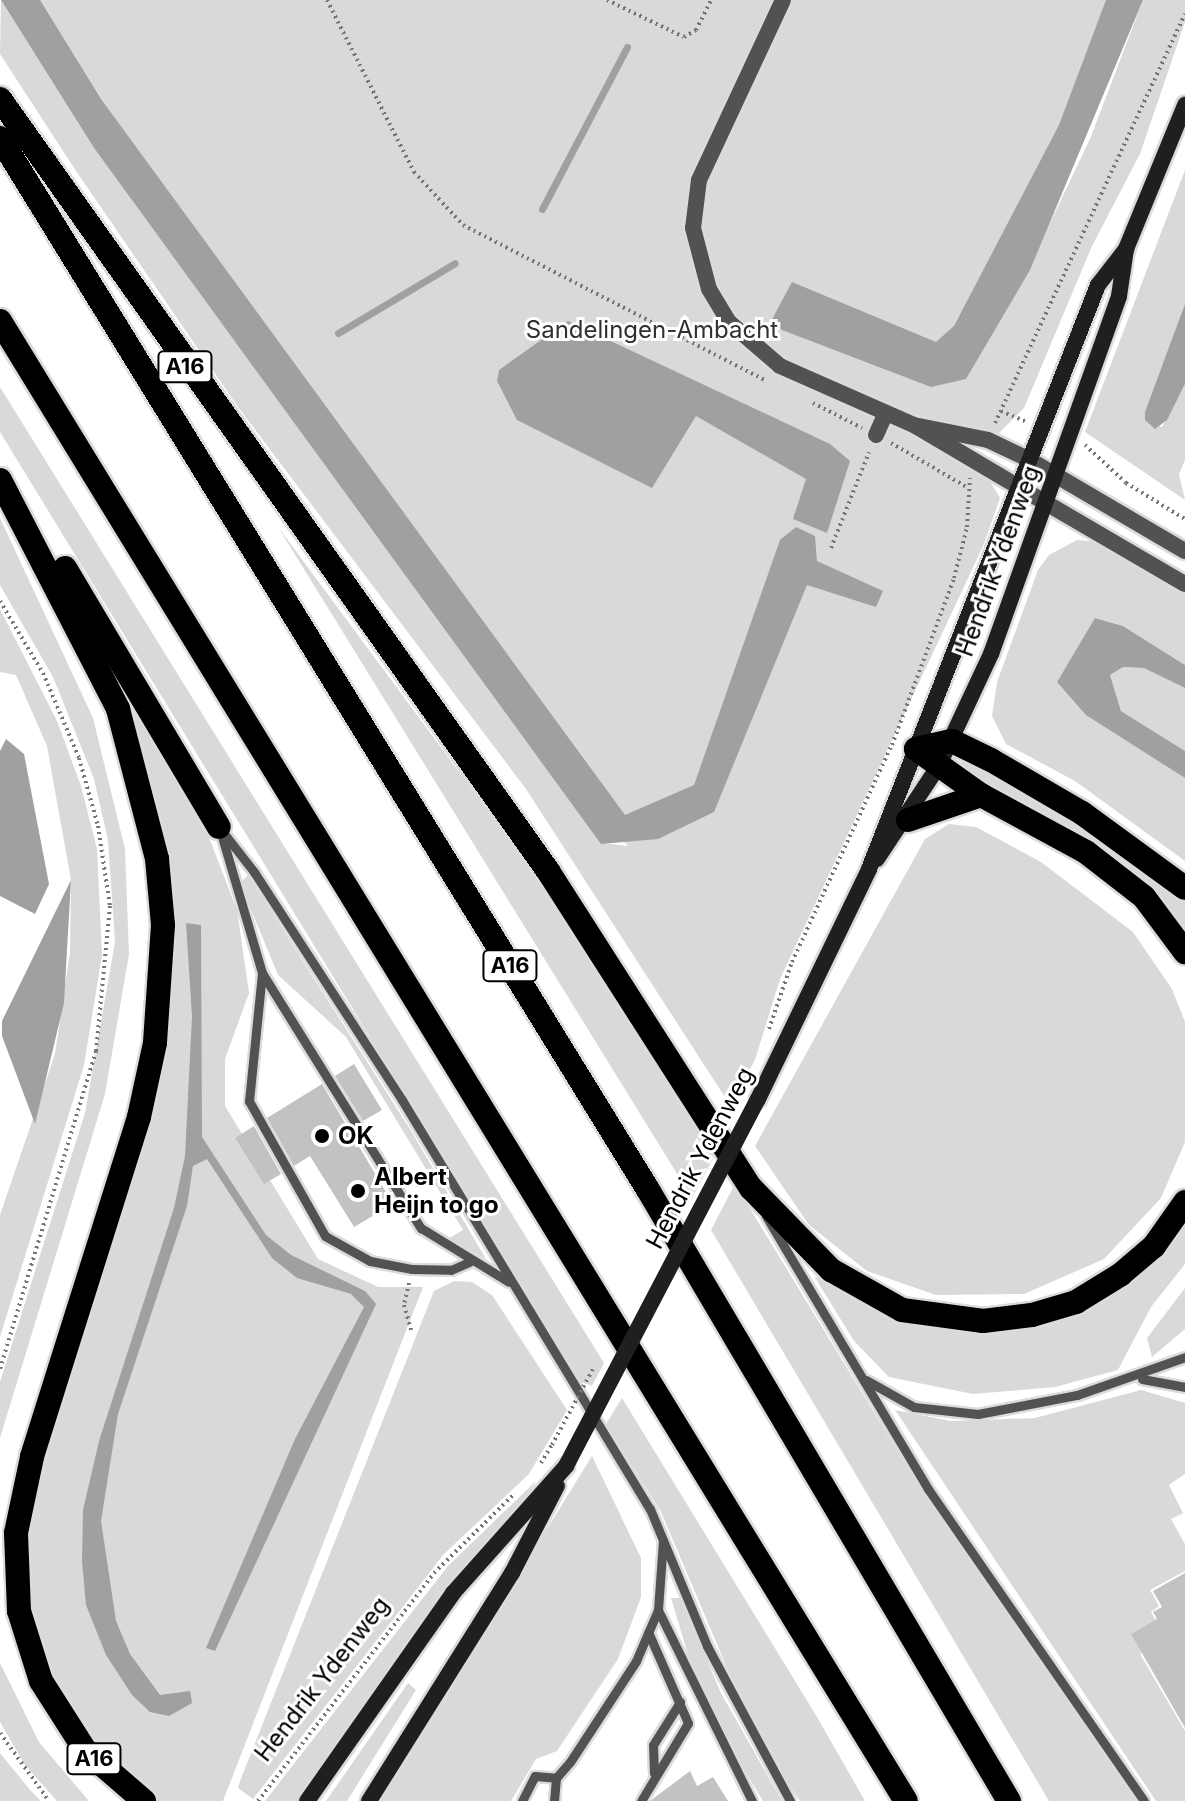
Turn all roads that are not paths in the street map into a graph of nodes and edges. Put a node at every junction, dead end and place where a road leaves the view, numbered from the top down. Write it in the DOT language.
graph roads {
  1 [pos="783,0"];
  2 [pos="0,99"];
  3 [pos="1185,105"];
  4 [pos="0,138"];
  5 [pos="1126,249"];
  6 [pos="0,321"];
  7 [pos="886,413"];
  8 [pos="914,425"];
  9 [pos="876,435"];
  10 [pos="1028,459"];
  11 [pos="0,468"];
  12 [pos="1055,476"];
  13 [pos="0,480"];
  14 [pos="1017,486"];
  15 [pos="1048,503"];
  16 [pos="1185,551"];
  17 [pos="1185,584"];
  18 [pos="952,741"];
  19 [pos="916,749"];
  20 [pos="938,767"];
  21 [pos="981,795"];
  22 [pos="908,820"];
  23 [pos="219,827"];
  24 [pos="869,869"];
  25 [pos="1185,888"];
  26 [pos="1185,952"];
  27 [pos="262,973"];
  28 [pos="751,1188"];
  29 [pos="1185,1202"];
  30 [pos="469,1262"];
  31 [pos="512,1284"];
  32 [pos="1185,1357"];
  33 [pos="860,1375"];
  34 [pos="1138,1378"];
  35 [pos="1185,1387"];
  36 [pos="566,1466"];
  37 [pos="664,1536"];
  38 [pos="658,1610"];
  39 [pos="648,1632"];
  40 [pos="680,1702"];
  41 [pos="654,1773"];
  42 [pos="556,1778"];
  43 [pos="144,1801"];
  44 [pos="307,1801"];
  45 [pos="369,1801"];
  46 [pos="522,1801"];
  47 [pos="554,1801"];
  48 [pos="641,1801"];
  49 [pos="752,1801"];
  50 [pos="790,1801"];
  51 [pos="906,1801"];
  52 [pos="1009,1801"];
  53 [pos="1144,1801"];
  1 -- 7 [label="street"];
  2 -- 28 [label="highway, A16"];
  3 -- 5 [label="main road, Hendrik Ydenweg"];
  4 -- 52 [label="highway, A16"];
  5 -- 10 [label="main road, Hendrik Ydenweg"];
  5 -- 12 [label="main road, Hendrik Ydenweg"];
  6 -- 51 [label="highway"];
  7 -- 8 [label="street"];
  7 -- 9 [label="street"];
  8 -- 10 [label="street"];
  8 -- 14 [label="street"];
  10 -- 12 [label="street"];
  10 -- 14 [label="main road, Hendrik Ydenweg"];
  11 -- 23 [label="highway"];
  12 -- 15 [label="main road, Hendrik Ydenweg"];
  12 -- 16 [label="street"];
  13 -- 43 [label="highway, A16"];
  14 -- 15 [label="street"];
  14 -- 19 [label="main road, Hendrik Ydenweg"];
  15 -- 17 [label="street"];
  15 -- 18 [label="main road, Hendrik Ydenweg"];
  18 -- 19 [label="highway"];
  18 -- 20 [label="main road, Hendrik Ydenweg"];
  18 -- 25 [label="highway"];
  19 -- 20 [label="highway"];
  19 -- 24 [label="main road, Hendrik Ydenweg"];
  20 -- 21 [label="highway"];
  20 -- 22 [label="main road, Hendrik Ydenweg"];
  21 -- 22 [label="highway"];
  21 -- 26 [label="highway"];
  22 -- 24 [label="main road, Hendrik Ydenweg"];
  23 -- 27 [label="lane"];
  23 -- 31 [label="lane"];
  24 -- 36 [label="main road, Hendrik Ydenweg, bridge"];
  27 -- 30 [label="lane"];
  27 -- 30 [label="lane"];
  28 -- 29 [label="highway, A16"];
  28 -- 33 [label="lane, A16"];
  30 -- 31 [label="lane"];
  31 -- 37 [label="lane"];
  32 -- 34 [label="lane, A16"];
  33 -- 34 [label="lane, A16"];
  33 -- 53 [label="lane, A16"];
  34 -- 35 [label="lane, A16"];
  36 -- 44 [label="main road, Hendrik Ydenweg"];
  36 -- 45 [label="main road, Hendrik Ydenweg"];
  37 -- 38 [label="lane"];
  37 -- 50 [label="lane"];
  38 -- 39 [label="lane"];
  38 -- 49 [label="lane"];
  39 -- 40 [label="lane"];
  39 -- 42 [label="lane"];
  40 -- 41 [label="lane"];
  40 -- 41 [label="lane"];
  41 -- 48 [label="lane"];
  42 -- 46 [label="lane"];
  42 -- 47 [label="lane"];
}
